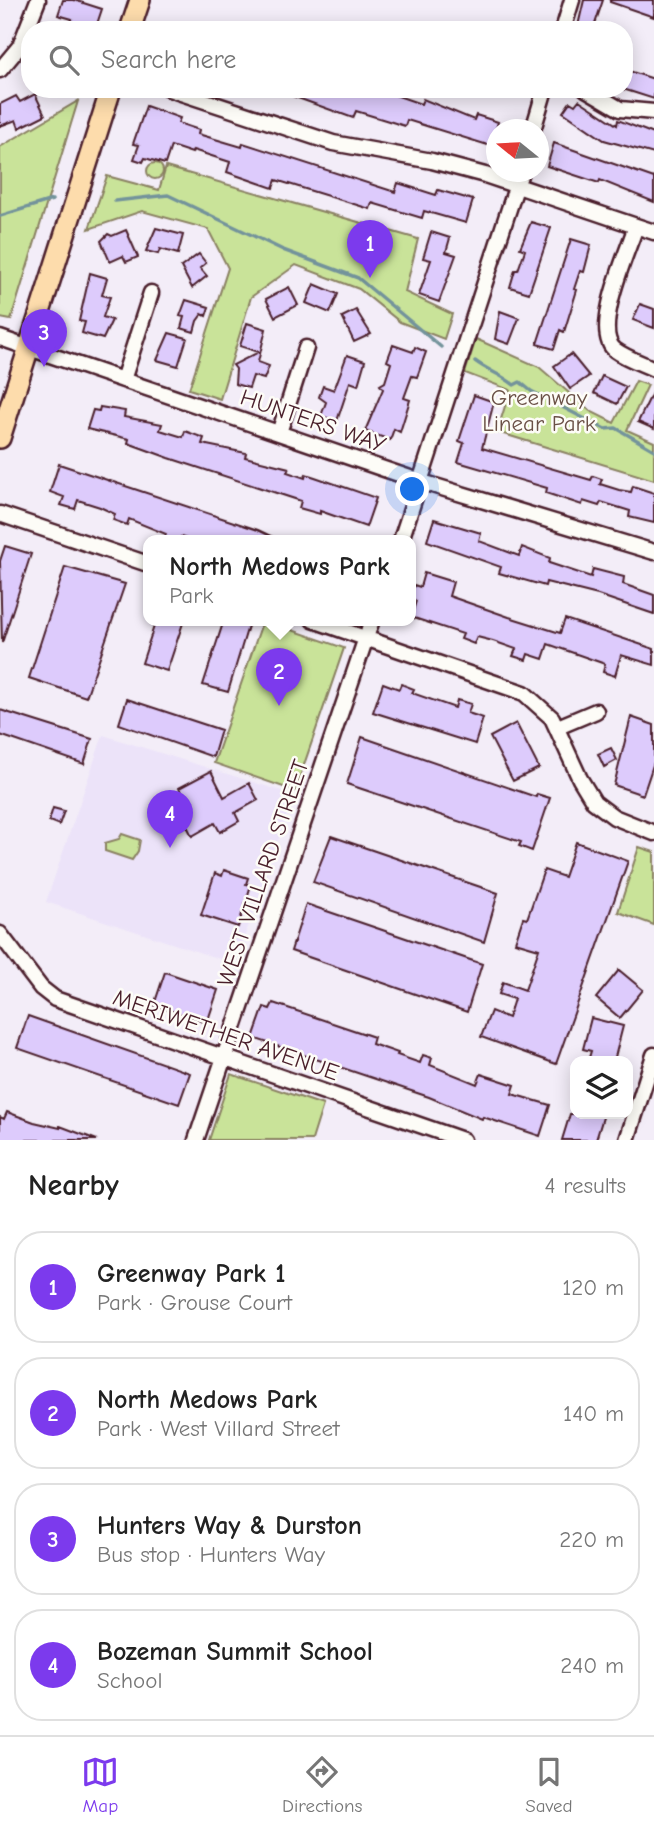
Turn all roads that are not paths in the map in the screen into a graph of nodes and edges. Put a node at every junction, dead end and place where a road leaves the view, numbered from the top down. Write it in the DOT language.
graph roads {
  1 [pos="38,0"];
  2 [pos="140,0"];
  3 [pos="572,0"];
  4 [pos="30,21"];
  5 [pos="133,21"];
  6 [pos="566,21"];
  7 [pos="21,43"];
  8 [pos="0,71"];
  9 [pos="108,98"];
  10 [pos="196,98"];
  11 [pos="542,98"];
  12 [pos="601,98"];
  13 [pos="654,112"];
  14 [pos="536,119"];
  15 [pos="486,172"];
  16 [pos="518,182"];
  17 [pos="529,182"];
  18 [pos="636,226"];
  19 [pos="654,232"];
  20 [pos="151,292"];
  21 [pos="0,338"];
  22 [pos="29,347"];
  23 [pos="306,348"];
  24 [pos="654,369"];
  25 [pos="123,380"];
  26 [pos="279,433"];
  27 [pos="0,438"];
  28 [pos="422,482"];
  29 [pos="0,514"];
  30 [pos="403,535"];
  31 [pos="654,552"];
  32 [pos="143,562"];
  33 [pos="331,626"];
  34 [pos="370,626"];
  35 [pos="366,638"];
  36 [pos="596,711"];
  37 [pos="558,727"];
  38 [pos="654,833"];
  39 [pos="0,934"];
  40 [pos="654,1055"];
  41 [pos="224,1057"];
  42 [pos="196,1140"];
  43 [pos="463,1140"];
  44 [pos="627,1140"];
  1 -- 4 [label="street"];
  2 -- 5 [label="main road"];
  3 -- 6 [label="street"];
  7 -- 8 [label="street"];
  9 -- 22 [label="main road"];
  10 -- 15 [label="street"];
  11 -- 14 [label="street"];
  12 -- 13 [label="street"];
  16 -- 28 [label="street"];
  17 -- 18 [label="street"];
  18 -- 19 [label="street"];
  18 -- 24 [label="street"];
  20 -- 25 [label="street"];
  21 -- 22 [label="street, HUNTERS WAY"];
  22 -- 25 [label="street, HUNTERS WAY"];
  22 -- 27 [label="main road"];
  23 -- 26 [label="street"];
  25 -- 26 [label="street, HUNTERS WAY"];
  26 -- 28 [label="street, HUNTERS WAY"];
  28 -- 30 [label="street"];
  28 -- 31 [label="street, HUNTERS WAY"];
  29 -- 32 [label="street"];
  33 -- 35 [label="street"];
  34 -- 35 [label="street, WEST VILLARD STREET"];
  35 -- 37 [label="street"];
  35 -- 41 [label="street, WEST VILLARD STREET"];
  36 -- 37 [label="street"];
  37 -- 38 [label="street"];
  39 -- 41 [label="street, MERIWETHER AVENUE"];
  40 -- 44 [label="street"];
  41 -- 42 [label="street, WEST VILLARD STREET"];
  41 -- 43 [label="street, MERIWETHER AVENUE"];
}
